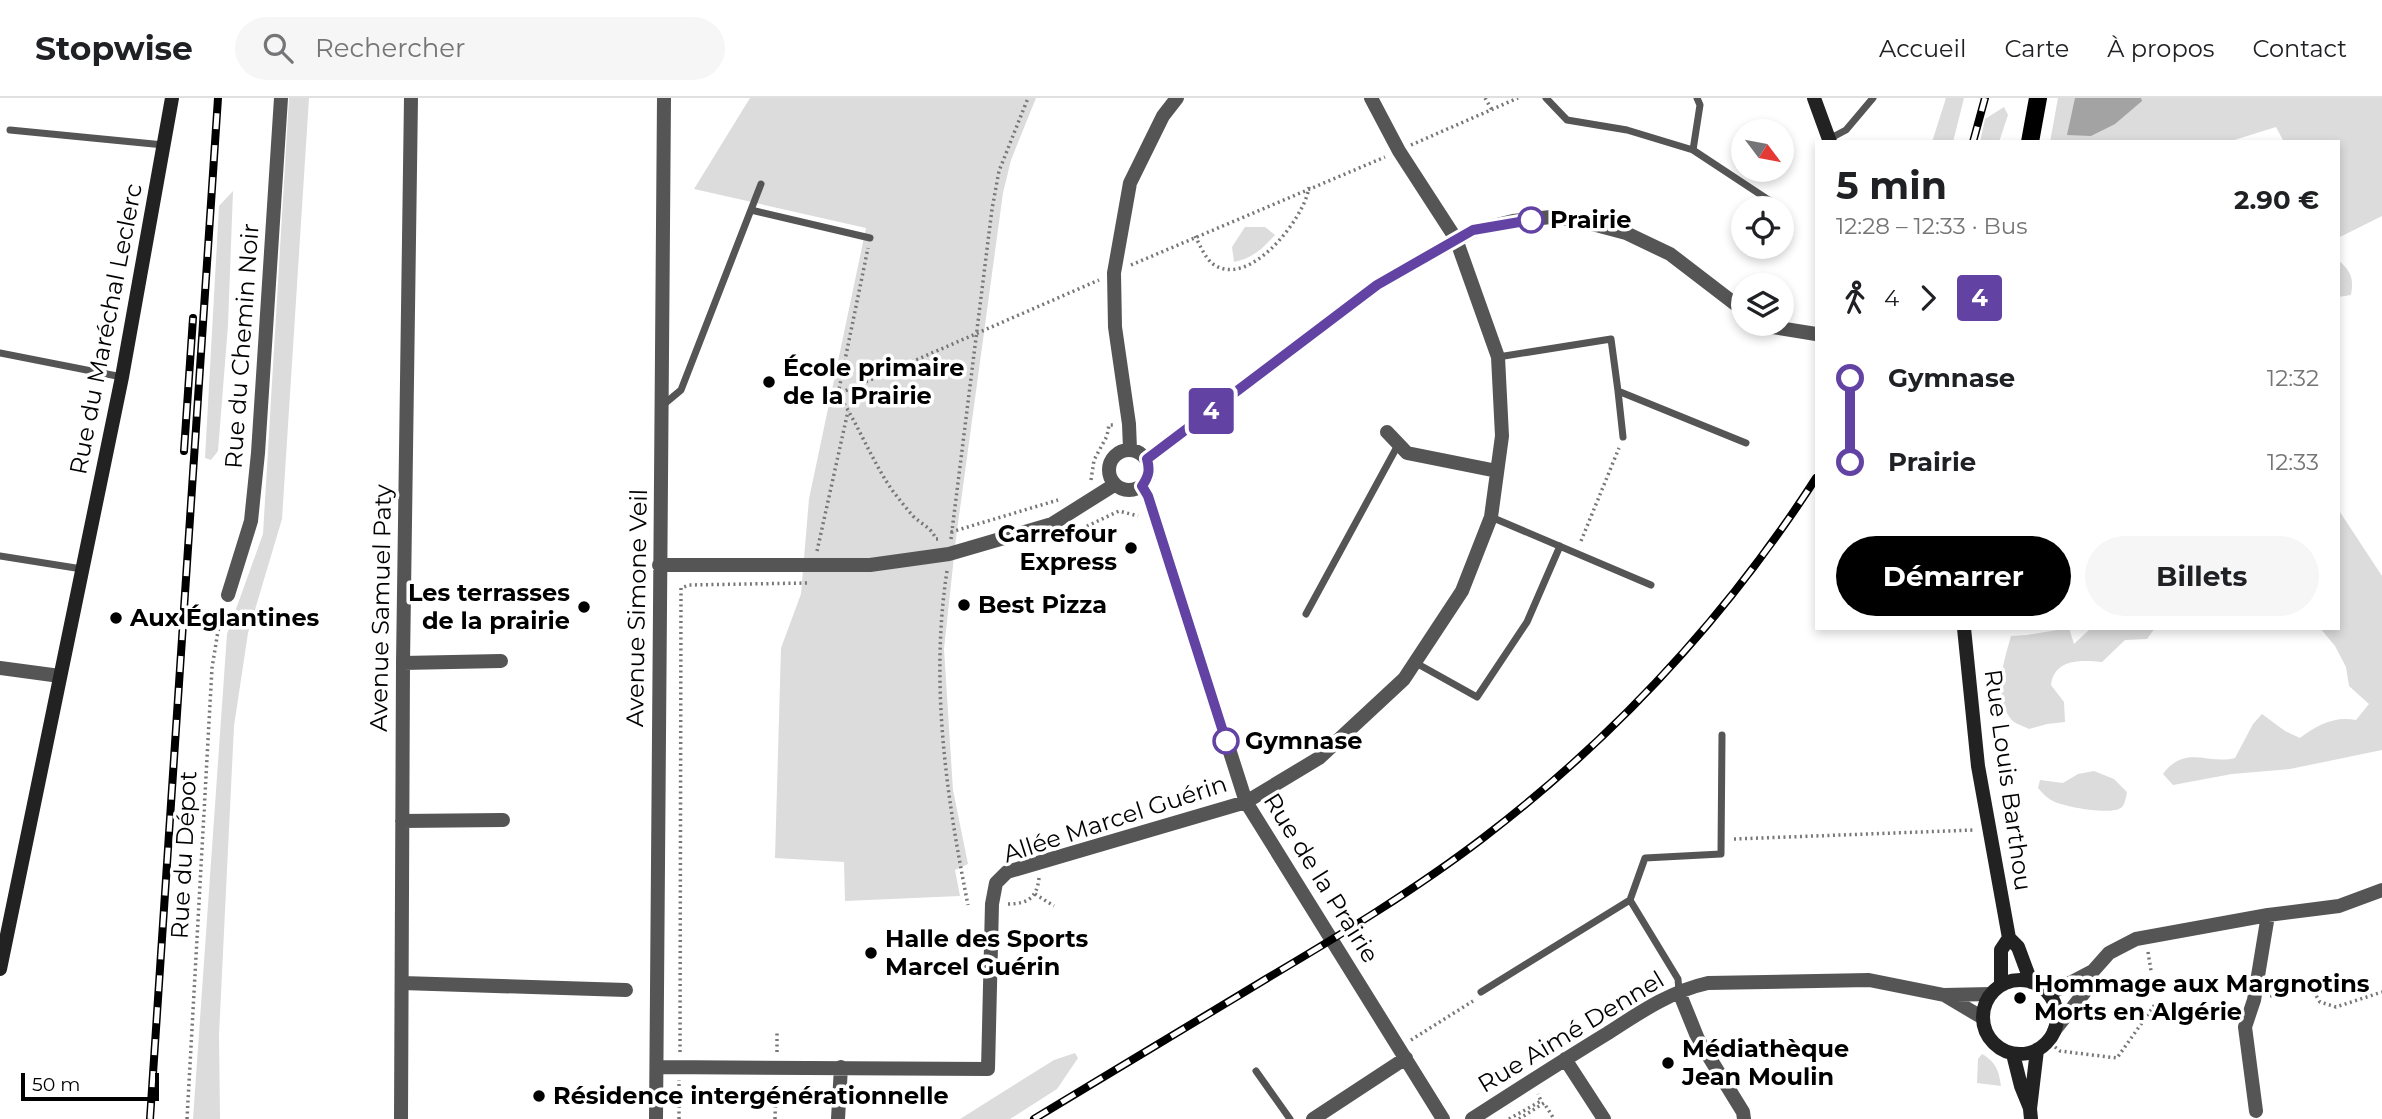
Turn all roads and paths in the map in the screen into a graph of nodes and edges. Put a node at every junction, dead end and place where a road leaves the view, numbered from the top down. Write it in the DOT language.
graph roads {
  1 [pos="172,98"];
  2 [pos="281,98"];
  3 [pos="411,98"];
  4 [pos="664,98"];
  5 [pos="1028,98"];
  6 [pos="1178,98"];
  7 [pos="1370,98"];
  8 [pos="1485,98"];
  9 [pos="1518,98"];
  10 [pos="1546,98"];
  11 [pos="1697,98"];
  12 [pos="1814,98"];
  13 [pos="1873,98"];
  14 [pos="2038,98"];
  15 [pos="1492,110"];
  16 [pos="10,130"];
  17 [pos="1830,140"];
  18 [pos="2030,140"];
  19 [pos="165,145"];
  20 [pos="1693,150"];
  21 [pos="1399,151"];
  22 [pos="761,184"];
  23 [pos="1309,187"];
  24 [pos="1762,196"];
  25 [pos="751,210"];
  26 [pos="1195,236"];
  27 [pos="870,238"];
  28 [pos="1456,239"];
  29 [pos="1114,273"];
  30 [pos="1731,301"];
  31 [pos="1815,322"];
  32 [pos="1794,330"];
  33 [pos="1799,331"];
  34 [pos="975,334"];
  35 [pos="1815,334"];
  36 [pos="0,353"];
  37 [pos="1498,357"];
  38 [pos="122,377"];
  39 [pos="1618,391"];
  40 [pos="838,394"];
  41 [pos="662,405"];
  42 [pos="848,409"];
  43 [pos="1129,424"];
  44 [pos="1387,432"];
  45 [pos="1623,437"];
  46 [pos="1746,443"];
  47 [pos="1398,445"];
  48 [pos="1130,449"];
  49 [pos="1147,459"];
  50 [pos="1497,471"];
  51 [pos="1114,485"];
  52 [pos="1081,486"];
  53 [pos="1142,486"];
  54 [pos="1062,498"];
  55 [pos="1491,517"];
  56 [pos="951,534"];
  57 [pos="1560,546"];
  58 [pos="817,551"];
  59 [pos="1577,553"];
  60 [pos="949,554"];
  61 [pos="0,556"];
  62 [pos="659,565"];
  63 [pos="82,569"];
  64 [pos="1651,585"];
  65 [pos="681,588"];
  66 [pos="229,595"];
  67 [pos="1306,614"];
  68 [pos="1964,630"];
  69 [pos="501,661"];
  70 [pos="403,663"];
  71 [pos="1416,663"];
  72 [pos="0,668"];
  73 [pos="61,676"];
  74 [pos="1722,735"];
  75 [pos="1246,802"];
  76 [pos="503,820"];
  77 [pos="402,821"];
  78 [pos="1990,829"];
  79 [pos="1722,839"];
  80 [pos="1040,862"];
  81 [pos="2382,890"];
  82 [pos="1035,894"];
  83 [pos="1630,900"];
  84 [pos="992,904"];
  85 [pos="968,905"];
  86 [pos="1054,906"];
  87 [pos="2268,915"];
  88 [pos="2009,938"];
  89 [pos="0,969"];
  90 [pos="2093,971"];
  91 [pos="2031,982"];
  92 [pos="402,983"];
  93 [pos="1996,989"];
  94 [pos="626,990"];
  95 [pos="1481,992"];
  96 [pos="1679,992"];
  97 [pos="2382,992"];
  98 [pos="2049,994"];
  99 [pos="1944,995"];
  100 [pos="2254,1000"];
  101 [pos="2156,1003"];
  102 [pos="1983,1018"];
  103 [pos="2046,1041"];
  104 [pos="1403,1053"];
  105 [pos="2013,1054"];
  106 [pos="1565,1059"];
  107 [pos="657,1067"];
  108 [pos="679,1067"];
  109 [pos="842,1067"];
  110 [pos="1256,1070"];
  111 [pos="2256,1111"];
  112 [pos="2031,1114"];
  113 [pos="187,1119"];
  114 [pos="401,1119"];
  115 [pos="656,1119"];
  116 [pos="679,1119"];
  117 [pos="838,1119"];
  118 [pos="1290,1119"];
  119 [pos="1313,1119"];
  120 [pos="1443,1119"];
  121 [pos="1472,1119"];
  122 [pos="1519,1119"];
  123 [pos="1554,1119"];
  124 [pos="1604,1119"];
  125 [pos="1744,1119"];
  1 -- 19 [label="main road, Rue du Maréchal Leclerc"];
  2 -- 66 [label="street, Rue du Chemin Noir"];
  3 -- 70 [label="street, Avenue Samuel Paty"];
  4 -- 41 [label="street, Avenue Simone Veil"];
  5 -- 34 [label="path"];
  6 -- 29 [label="street"];
  7 -- 21 [label="street, Allée Marcel Guérin"];
  8 -- 15 [label="path"];
  9 -- 15 [label="path"];
  10 -- 20 [label="lane"];
  11 -- 20 [label="lane"];
  12 -- 17 [label="main road"];
  13 -- 17 [label="lane"];
  14 -- 18 [label="main road"];
  15 -- 21 [label="path"];
  16 -- 19 [label="lane"];
  19 -- 38 [label="main road, Rue du Maréchal Leclerc"];
  20 -- 24 [label="lane"];
  21 -- 23 [label="path"];
  21 -- 28 [label="street, Allée Marcel Guérin"];
  22 -- 25 [label="lane"];
  23 -- 26 [label="path"];
  23 -- 26 [label="path"];
  25 -- 27 [label="lane"];
  25 -- 41 [label="lane"];
  26 -- 29 [label="path"];
  27 -- 40 [label="path"];
  28 -- 30 [label="street"];
  28 -- 37 [label="street, Allée Marcel Guérin"];
  28 -- 49 [label="street"];
  29 -- 34 [label="path"];
  29 -- 43 [label="street"];
  31 -- 33 [label="street"];
  32 -- 33 [label="street"];
  33 -- 35 [label="street"];
  34 -- 40 [label="path"];
  34 -- 56 [label="path"];
  36 -- 38 [label="lane"];
  37 -- 39 [label="lane"];
  37 -- 50 [label="street, Allée Marcel Guérin"];
  38 -- 63 [label="main road, Rue du Maréchal Leclerc"];
  39 -- 45 [label="lane"];
  39 -- 46 [label="lane"];
  40 -- 42 [label="path"];
  41 -- 62 [label="street, Avenue Simone Veil"];
  42 -- 56 [label="path"];
  42 -- 58 [label="path"];
  43 -- 48 [label="street"];
  43 -- 52 [label="path"];
  44 -- 47 [label="street"];
  45 -- 59 [label="path"];
  47 -- 50 [label="street"];
  47 -- 67 [label="lane"];
  48 -- 49 [label="street"];
  48 -- 51 [label="street"];
  49 -- 53 [label="street"];
  50 -- 55 [label="street, Allée Marcel Guérin"];
  51 -- 53 [label="street"];
  51 -- 60 [label="street"];
  53 -- 75 [label="street, Rue de la Prairie"];
  54 -- 56 [label="path"];
  55 -- 57 [label="lane"];
  55 -- 71 [label="street, Allée Marcel Guérin"];
  56 -- 60 [label="path"];
  57 -- 59 [label="lane"];
  57 -- 71 [label="lane"];
  59 -- 64 [label="lane"];
  60 -- 62 [label="street"];
  60 -- 85 [label="path"];
  61 -- 63 [label="lane"];
  62 -- 107 [label="street, Avenue Simone Veil"];
  63 -- 73 [label="main road, Rue du Maréchal Leclerc"];
  65 -- 108 [label="path"];
  66 -- 113 [label="path, Rue du Dépot"];
  68 -- 78 [label="main road, Rue Louis Barthou"];
  69 -- 70 [label="street"];
  70 -- 77 [label="street, Avenue Samuel Paty"];
  71 -- 75 [label="street, Allée Marcel Guérin"];
  72 -- 73 [label="street"];
  73 -- 89 [label="main road, Rue du Maréchal Leclerc"];
  74 -- 79 [label="lane"];
  75 -- 80 [label="street, Allée Marcel Guérin"];
  75 -- 104 [label="street, Rue de la Prairie"];
  76 -- 77 [label="street"];
  77 -- 92 [label="street, Avenue Samuel Paty"];
  78 -- 79 [label="path"];
  78 -- 88 [label="main road, Rue Louis Barthou"];
  79 -- 83 [label="lane"];
  80 -- 82 [label="path"];
  80 -- 84 [label="street, Allée Marcel Guérin"];
  81 -- 87 [label="street"];
  82 -- 84 [label="path"];
  82 -- 86 [label="path"];
  83 -- 95 [label="lane"];
  83 -- 96 [label="lane"];
  84 -- 109 [label="street, Allée Marcel Guérin"];
  87 -- 90 [label="street"];
  87 -- 100 [label="street"];
  88 -- 91 [label="main road, Rue Louis Barthou"];
  88 -- 93 [label="main road, Rue Louis Barthou"];
  90 -- 98 [label="street"];
  90 -- 103 [label="street"];
  91 -- 93 [label="main road"];
  91 -- 98 [label="main road"];
  92 -- 94 [label="street"];
  92 -- 114 [label="street, Avenue Samuel Paty"];
  93 -- 99 [label="street, Rue Aimé Dennel"];
  93 -- 102 [label="main road"];
  95 -- 104 [label="path"];
  96 -- 99 [label="street, Rue Aimé Dennel"];
  96 -- 106 [label="street, Rue Aimé Dennel"];
  96 -- 125 [label="street"];
  97 -- 100 [label="path"];
  98 -- 103 [label="main road"];
  99 -- 102 [label="street, Rue Aimé Dennel"];
  100 -- 111 [label="street"];
  101 -- 103 [label="path"];
  102 -- 105 [label="main road"];
  103 -- 105 [label="main road"];
  103 -- 112 [label="main road"];
  104 -- 119 [label="street"];
  104 -- 120 [label="street, Rue de la Prairie"];
  105 -- 112 [label="main road"];
  106 -- 121 [label="street, Rue Aimé Dennel"];
  106 -- 124 [label="street"];
  107 -- 108 [label="street, Allée Marcel Guérin"];
  107 -- 115 [label="street, Avenue Simone Veil"];
  108 -- 109 [label="street, Allée Marcel Guérin"];
  108 -- 116 [label="path"];
  109 -- 117 [label="street"];
  110 -- 118 [label="lane"];
  122 -- 123 [label="path"];
}
